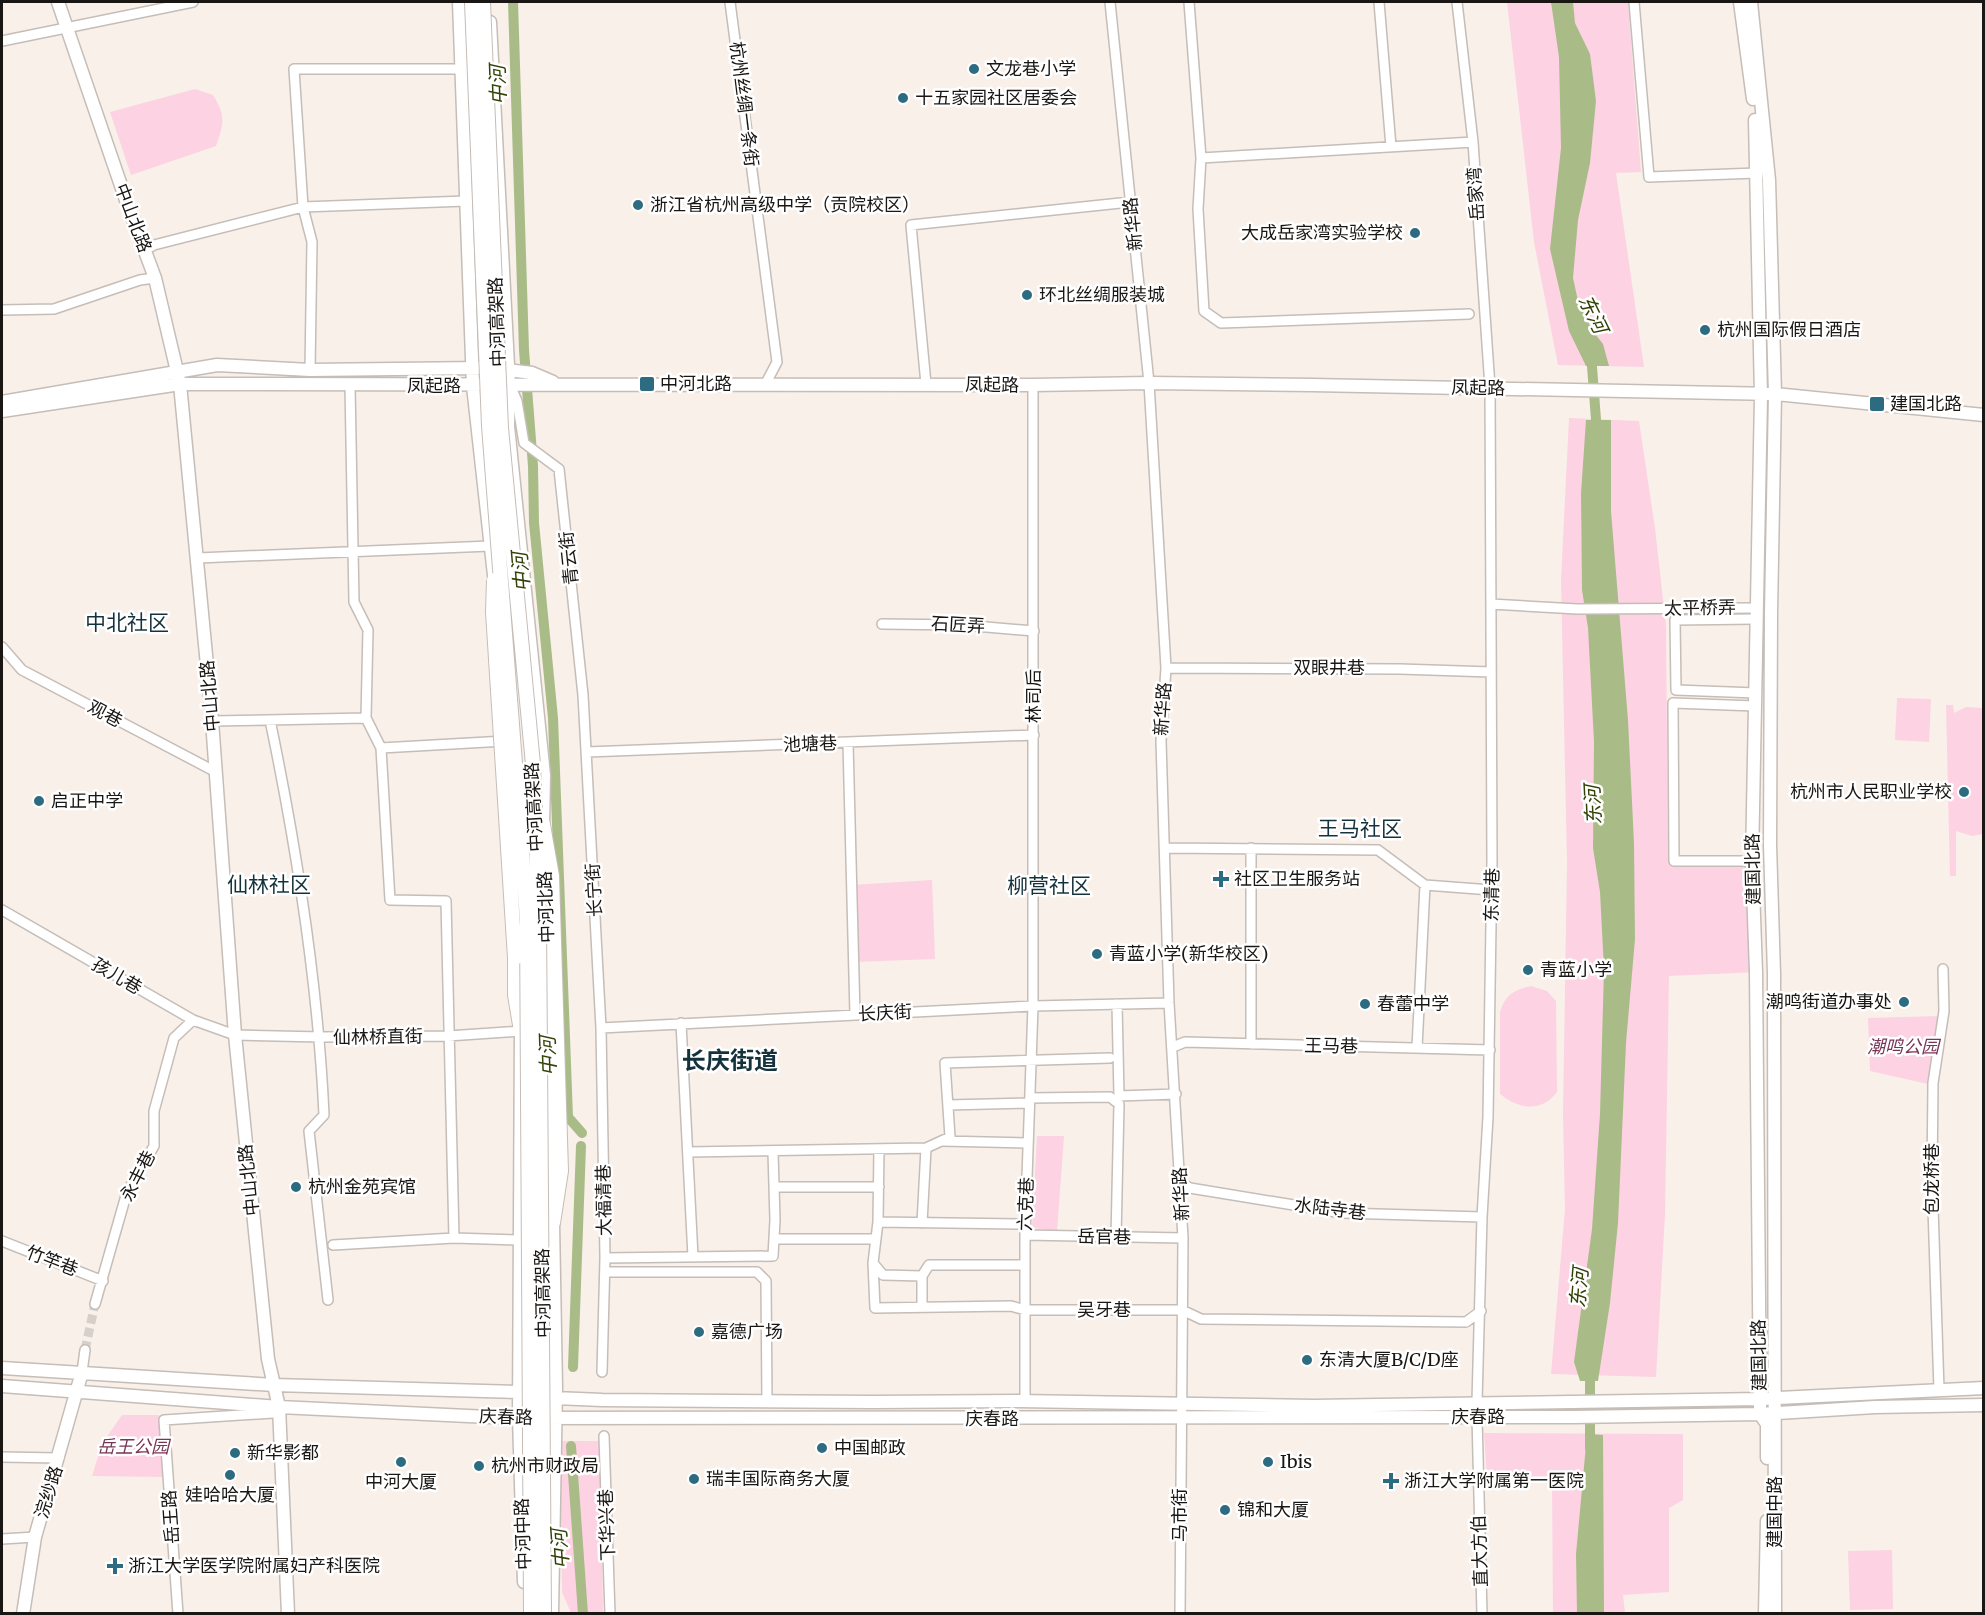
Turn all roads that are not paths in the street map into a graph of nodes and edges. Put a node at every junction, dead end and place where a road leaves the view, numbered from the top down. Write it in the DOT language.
graph roads {
  1 [pos="58,2"];
  2 [pos="193,2"];
  3 [pos="459,2"];
  4 [pos="472,2"];
  5 [pos="483,2"];
  6 [pos="489,2"];
  7 [pos="730,2"];
  8 [pos="1110,2"];
  9 [pos="1189,2"];
  10 [pos="1379,2"];
  11 [pos="1458,2"];
  12 [pos="1634,2"];
  13 [pos="1740,2"];
  14 [pos="1750,2"];
  15 [pos="67,26"];
  16 [pos="2,41"];
  17 [pos="462,69"];
  18 [pos="1473,142"];
  19 [pos="1391,147"];
  20 [pos="1201,158"];
  21 [pos="1757,173"];
  22 [pos="466,201"];
  23 [pos="1130,202"];
  24 [pos="303,207"];
  25 [pos="145,250"];
  26 [pos="155,278"];
  27 [pos="2,310"];
  28 [pos="1469,314"];
  29 [pos="472,368"];
  30 [pos="310,370"];
  31 [pos="520,377"];
  32 [pos="179,378"];
  33 [pos="1149,383"];
  34 [pos="766,384"];
  35 [pos="926,384"];
  36 [pos="350,386"];
  37 [pos="472,386"];
  38 [pos="1033,386"];
  39 [pos="1490,387"];
  40 [pos="1776,394"];
  41 [pos="1761,396"];
  42 [pos="2,402"];
  43 [pos="2,411"];
  44 [pos="1983,415"];
  45 [pos="497,518"];
  46 [pos="490,546"];
  47 [pos="353,552"];
  48 [pos="198,558"];
  49 [pos="1491,604"];
  50 [pos="1755,613"];
  51 [pos="882,624"];
  52 [pos="1034,631"];
  53 [pos="2,647"];
  54 [pos="1166,668"];
  55 [pos="1491,672"];
  56 [pos="1756,693"];
  57 [pos="1755,706"];
  58 [pos="366,718"];
  59 [pos="270,720"];
  60 [pos="212,721"];
  61 [pos="1034,735"];
  62 [pos="506,741"];
  63 [pos="848,743"];
  64 [pos="381,748"];
  65 [pos="587,752"];
  66 [pos="533,764"];
  67 [pos="216,772"];
  68 [pos="1164,848"];
  69 [pos="1251,848"];
  70 [pos="1752,861"];
  71 [pos="1425,885"];
  72 [pos="1491,890"];
  73 [pos="2,910"];
  74 [pos="1942,969"];
  75 [pos="1169,1003"];
  76 [pos="1117,1004"];
  77 [pos="1033,1006"];
  78 [pos="855,1015"];
  79 [pos="193,1020"];
  80 [pos="681,1023"];
  81 [pos="601,1028"];
  82 [pos="521,1031"];
  83 [pos="235,1035"];
  84 [pos="448,1036"];
  85 [pos="321,1037"];
  86 [pos="1251,1044"];
  87 [pos="1173,1047"];
  88 [pos="1417,1048"];
  89 [pos="1490,1050"];
  90 [pos="1110,1058"];
  91 [pos="1031,1059"];
  92 [pos="1176,1094"];
  93 [pos="1029,1101"];
  94 [pos="948,1105"];
  95 [pos="943,1141"];
  96 [pos="1028,1143"];
  97 [pos="879,1149"];
  98 [pos="926,1149"];
  99 [pos="688,1152"];
  100 [pos="772,1152"];
  101 [pos="1181,1183"];
  102 [pos="774,1187"];
  103 [pos="879,1187"];
  104 [pos="1482,1217"];
  105 [pos="878,1222"];
  106 [pos="553,1223"];
  107 [pos="922,1223"];
  108 [pos="1025,1224"];
  109 [pos="1025,1235"];
  110 [pos="1116,1237"];
  111 [pos="454,1238"];
  112 [pos="1183,1238"];
  113 [pos="774,1239"];
  114 [pos="876,1239"];
  115 [pos="519,1240"];
  116 [pos="2,1241"];
  117 [pos="333,1245"];
  118 [pos="693,1257"];
  119 [pos="605,1258"];
  120 [pos="873,1263"];
  121 [pos="1025,1265"];
  122 [pos="605,1272"];
  123 [pos="922,1276"];
  124 [pos="103,1281"];
  125 [pos="328,1300"];
  126 [pos="95,1304"];
  127 [pos="922,1307"];
  128 [pos="1025,1310"];
  129 [pos="1182,1310"];
  130 [pos="1481,1311"];
  131 [pos="85,1350"];
  132 [pos="2,1368"];
  133 [pos="82,1372"];
  134 [pos="602,1372"];
  135 [pos="274,1385"];
  136 [pos="2,1386"];
  137 [pos="1983,1388"];
  138 [pos="1939,1390"];
  139 [pos="77,1392"];
  140 [pos="520,1392"];
  141 [pos="555,1398"];
  142 [pos="1760,1399"];
  143 [pos="1025,1401"];
  144 [pos="767,1402"];
  145 [pos="1477,1402"];
  146 [pos="1180,1403"];
  147 [pos="1776,1404"];
  148 [pos="1983,1405"];
  149 [pos="279,1407"];
  150 [pos="1760,1414"];
  151 [pos="1180,1417"];
  152 [pos="1476,1417"];
  153 [pos="519,1418"];
  154 [pos="555,1418"];
  155 [pos="604,1436"];
  156 [pos="2,1457"];
  157 [pos="59,1458"];
  158 [pos="35,1537"];
  159 [pos="2,1539"];
  160 [pos="553,1590"];
  161 [pos="23,1614"];
  162 [pos="178,1614"];
  163 [pos="288,1614"];
  164 [pos="525,1614"];
  165 [pos="531,1614"];
  166 [pos="544,1614"];
  167 [pos="552,1614"];
  168 [pos="559,1614"];
  169 [pos="610,1614"];
  170 [pos="1180,1614"];
  171 [pos="1482,1614"];
  172 [pos="1765,1614"];
  173 [pos="1775,1614"];
  1 -- 15 [label="main road, 中山北路"];
  2 -- 15 [label="street"];
  3 -- 17 [label="main road, 中河北路"];
  4 -- 45 [label="highway, 中河高架路, bridge"];
  5 -- 66 [label="highway, 中河高架路, bridge"];
  6 -- 31 [label="main road, 中河北路"];
  7 -- 34 [label="street, 杭州丝绸一条街"];
  8 -- 23 [label="street, 新华路"];
  9 -- 20 [label="street"];
  10 -- 19 [label="street"];
  11 -- 18 [label="street, 岳家湾"];
  12 -- 21 [label="street"];
  13 -- 21 [label="main road, 建国北路"];
  14 -- 40 [label="main road, 建国北路"];
  15 -- 16 [label="street"];
  15 -- 25 [label="main road, 中山北路"];
  17 -- 22 [label="main road, 中河北路"];
  17 -- 24 [label="street"];
  18 -- 19 [label="street"];
  18 -- 39 [label="street, 岳家湾"];
  19 -- 20 [label="street"];
  20 -- 28 [label="street"];
  21 -- 41 [label="main road, 建国北路"];
  22 -- 24 [label="street"];
  22 -- 29 [label="main road, 中河北路"];
  23 -- 33 [label="street, 新华路"];
  23 -- 35 [label="street"];
  24 -- 25 [label="street"];
  24 -- 30 [label="street"];
  25 -- 26 [label="main road, 中山北路"];
  26 -- 27 [label="street"];
  26 -- 32 [label="main road, 中山北路"];
  29 -- 30 [label="main road"];
  29 -- 31 [label="main road"];
  29 -- 37 [label="main road, 中河北路"];
  30 -- 32 [label="main road"];
  31 -- 34 [label="main road, 凤起路"];
  31 -- 37 [label="main road, 凤起路"];
  31 -- 65 [label="street, 青云街"];
  31 -- 106 [label="main road, 中河北路"];
  32 -- 36 [label="main road, 凤起路"];
  32 -- 42 [label="main road"];
  32 -- 43 [label="main road, 凤起路"];
  32 -- 48 [label="main road, 中山北路"];
  33 -- 38 [label="main road, 凤起路"];
  33 -- 39 [label="main road, 凤起路"];
  33 -- 54 [label="street, 新华路"];
  34 -- 35 [label="main road, 凤起路"];
  35 -- 38 [label="main road, 凤起路"];
  36 -- 37 [label="main road, 凤起路"];
  36 -- 47 [label="street"];
  37 -- 46 [label="main road, 中河北路"];
  38 -- 52 [label="street, 林司后"];
  39 -- 41 [label="main road, 凤起路"];
  39 -- 49 [label="street, 东清巷"];
  40 -- 41 [label="main road, 凤起路"];
  40 -- 44 [label="main road, 凤起路"];
  40 -- 147 [label="main road, 建国北路"];
  41 -- 50 [label="main road, 建国北路"];
  45 -- 82 [label="highway, bridge"];
  45 -- 165 [label="highway, 中河高架路, bridge"];
  46 -- 47 [label="street"];
  46 -- 62 [label="main road, 中河北路"];
  47 -- 48 [label="street"];
  47 -- 58 [label="street"];
  48 -- 60 [label="main road, 中山北路"];
  49 -- 50 [label="street, 太平桥弄"];
  49 -- 55 [label="street, 东清巷"];
  50 -- 56 [label="main road, 建国北路"];
  50 -- 56 [label="street"];
  51 -- 52 [label="street, 石匠弄"];
  52 -- 61 [label="street, 林司后"];
  53 -- 67 [label="street, 观巷"];
  54 -- 55 [label="street, 双眼井巷"];
  54 -- 68 [label="street, 新华路"];
  55 -- 72 [label="street, 东清巷"];
  56 -- 57 [label="main road, 建国北路"];
  57 -- 70 [label="main road, 建国北路"];
  57 -- 70 [label="street"];
  58 -- 59 [label="street"];
  58 -- 64 [label="street"];
  59 -- 60 [label="street"];
  59 -- 85 [label="street"];
  60 -- 67 [label="main road, 中山北路"];
  61 -- 63 [label="street, 池塘巷"];
  61 -- 77 [label="street, 林司后"];
  62 -- 64 [label="street"];
  62 -- 82 [label="main road, 中河北路"];
  63 -- 65 [label="street, 池塘巷"];
  63 -- 78 [label="street"];
  64 -- 84 [label="street"];
  65 -- 81 [label="street, 长宁街"];
  66 -- 106 [label="highway, bridge"];
  66 -- 166 [label="highway, 中河高架路, bridge"];
  67 -- 83 [label="main road, 中山北路"];
  68 -- 69 [label="street"];
  68 -- 75 [label="street, 新华路"];
  69 -- 71 [label="street"];
  69 -- 86 [label="street"];
  70 -- 142 [label="main road, 建国北路"];
  71 -- 72 [label="street"];
  71 -- 88 [label="street"];
  72 -- 89 [label="street, 东清巷"];
  73 -- 79 [label="street, 孩儿巷"];
  74 -- 138 [label="street, 包龙桥巷"];
  75 -- 76 [label="street, 长庆街"];
  75 -- 87 [label="street, 新华路"];
  76 -- 77 [label="street, 长庆街"];
  76 -- 92 [label="street"];
  77 -- 78 [label="street, 长庆街"];
  77 -- 91 [label="street, 六克巷"];
  78 -- 80 [label="street, 长庆街"];
  79 -- 83 [label="street, 孩儿巷"];
  79 -- 124 [label="street, 永丰巷"];
  80 -- 81 [label="street, 长庆街"];
  80 -- 99 [label="street"];
  81 -- 119 [label="street, 大福清巷"];
  82 -- 84 [label="street, 仙林桥直街"];
  82 -- 115 [label="main road, 中河北路"];
  83 -- 85 [label="street, 仙林桥直街"];
  83 -- 135 [label="main road, 中山北路"];
  84 -- 85 [label="street, 仙林桥直街"];
  84 -- 111 [label="street"];
  85 -- 125 [label="street"];
  86 -- 87 [label="street, 王马巷"];
  86 -- 88 [label="street, 王马巷"];
  87 -- 92 [label="street, 新华路"];
  88 -- 89 [label="street, 王马巷"];
  89 -- 104 [label="street, 东清巷"];
  90 -- 91 [label="street"];
  91 -- 93 [label="street, 六克巷"];
  91 -- 94 [label="street"];
  92 -- 101 [label="street, 新华路"];
  93 -- 94 [label="street"];
  93 -- 96 [label="street, 六克巷"];
  93 -- 110 [label="street"];
  94 -- 95 [label="street"];
  95 -- 96 [label="street"];
  95 -- 98 [label="street"];
  96 -- 108 [label="street, 六克巷"];
  97 -- 98 [label="street"];
  97 -- 100 [label="street"];
  97 -- 103 [label="street"];
  98 -- 107 [label="street"];
  99 -- 100 [label="street"];
  99 -- 118 [label="street"];
  100 -- 102 [label="street"];
  101 -- 104 [label="street, 水陆寺巷"];
  101 -- 112 [label="street, 新华路"];
  102 -- 103 [label="street"];
  102 -- 113 [label="street"];
  103 -- 105 [label="street"];
  104 -- 130 [label="street, 东清巷"];
  105 -- 107 [label="street"];
  105 -- 114 [label="street"];
  106 -- 141 [label="main road, 中河北路"];
  107 -- 108 [label="street"];
  108 -- 109 [label="street, 六克巷"];
  109 -- 110 [label="street, 岳官巷"];
  109 -- 121 [label="street, 六克巷"];
  110 -- 112 [label="street, 岳官巷"];
  111 -- 115 [label="street"];
  111 -- 117 [label="street"];
  112 -- 129 [label="street, 新华路"];
  113 -- 114 [label="street"];
  113 -- 118 [label="street"];
  114 -- 120 [label="street"];
  115 -- 140 [label="main road, 中河北路"];
  116 -- 124 [label="street, 竹竿巷"];
  118 -- 119 [label="street"];
  119 -- 122 [label="street, 大福清巷"];
  120 -- 123 [label="street"];
  120 -- 127 [label="street, 吴牙巷"];
  121 -- 123 [label="street"];
  121 -- 128 [label="street, 六克巷"];
  122 -- 134 [label="street, 大福清巷"];
  122 -- 144 [label="street"];
  123 -- 127 [label="street"];
  124 -- 126 [label="street, 永丰巷"];
  127 -- 128 [label="street, 吴牙巷"];
  128 -- 129 [label="street, 吴牙巷"];
  128 -- 143 [label="street, 六克巷"];
  129 -- 130 [label="street, 吴牙巷"];
  129 -- 146 [label="street, 新华路"];
  130 -- 145 [label="street, 东清巷"];
  131 -- 133 [label="street"];
  132 -- 133 [label="main road, 庆春路"];
  133 -- 135 [label="main road, 庆春路"];
  133 -- 139 [label="main road, 浣纱路"];
  135 -- 140 [label="main road, 庆春路"];
  135 -- 149 [label="main road, 中山北路"];
  136 -- 139 [label="main road, 庆春路"];
  137 -- 138 [label="main road, 庆春路"];
  138 -- 147 [label="main road, 庆春路"];
  139 -- 149 [label="main road, 庆春路"];
  139 -- 157 [label="main road, 浣纱路"];
  140 -- 141 [label="main road, 庆春路"];
  140 -- 153 [label="main road, 中河北路"];
  141 -- 144 [label="main road, 庆春路"];
  141 -- 154 [label="main road, 中河北路"];
  142 -- 145 [label="main road, 庆春路"];
  142 -- 147 [label="main road, 庆春路"];
  142 -- 150 [label="main road, 建国北路"];
  143 -- 144 [label="main road, 庆春路"];
  143 -- 146 [label="main road, 庆春路"];
  145 -- 146 [label="main road, 庆春路"];
  146 -- 151 [label="street, 新华路"];
  147 -- 148 [label="main road, 庆春路"];
  147 -- 150 [label="main road, 庆春路"];
  147 -- 173 [label="main road, 建国中路"];
  149 -- 153 [label="main road, 庆春路"];
  149 -- 162 [label="street, 岳王路"];
  149 -- 163 [label="main road, 中山北路"];
  150 -- 152 [label="main road, 庆春路"];
  150 -- 172 [label="main road, 建国中路"];
  151 -- 152 [label="main road, 庆春路"];
  151 -- 154 [label="main road, 庆春路"];
  151 -- 170 [label="street, 马市街"];
  152 -- 171 [label="street, 直大方伯"];
  153 -- 154 [label="main road, 庆春路"];
  153 -- 164 [label="main road, 中河中路"];
  154 -- 160 [label="main road, 中河中路"];
  155 -- 169 [label="street, 下华兴巷"];
  156 -- 157 [label="street"];
  157 -- 158 [label="main road, 浣纱路"];
  158 -- 159 [label="street"];
  158 -- 161 [label="main road, 浣纱路"];
  160 -- 167 [label="main road, 中河中路"];
  160 -- 168 [label="street"];
}
